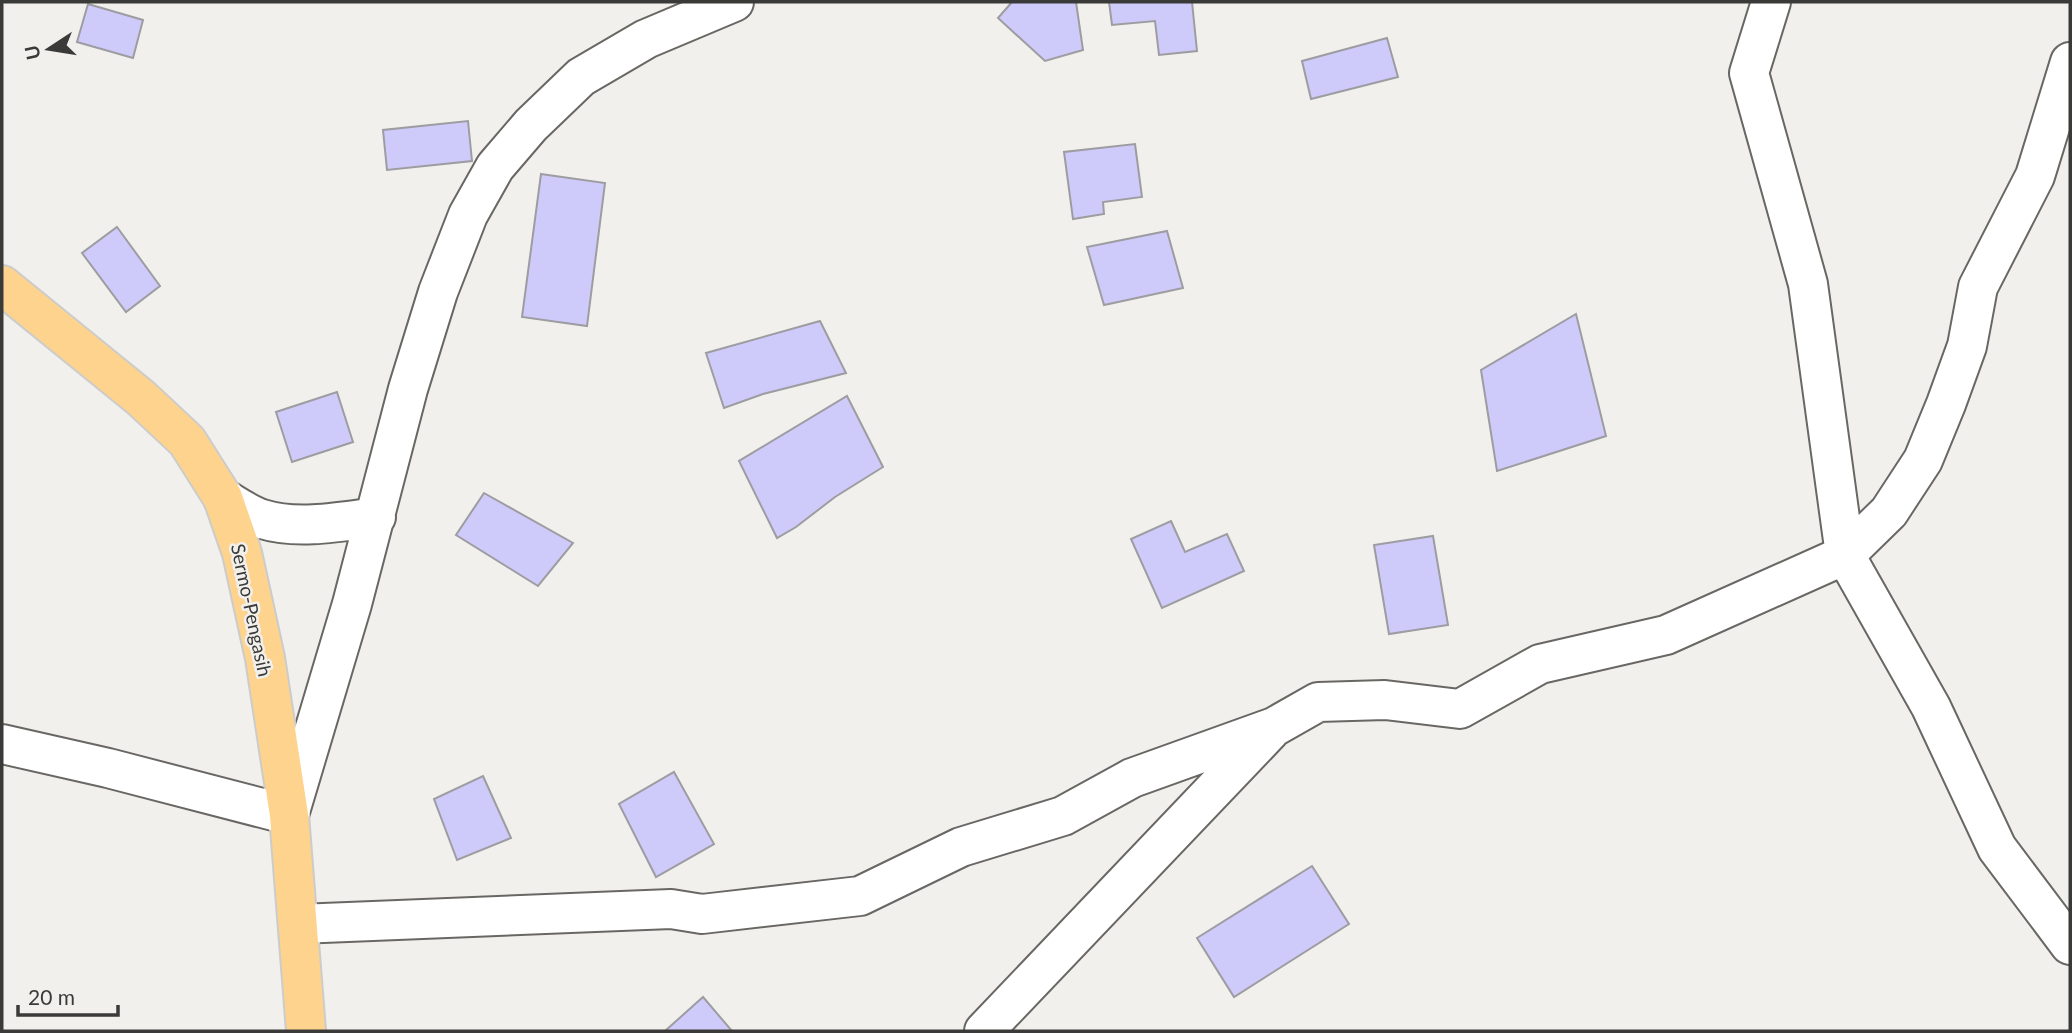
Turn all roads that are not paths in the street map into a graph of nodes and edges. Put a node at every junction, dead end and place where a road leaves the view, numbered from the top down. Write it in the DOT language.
graph roads {
  1 [pos="734,2"];
  2 [pos="1770,2"];
  3 [pos="2070,62"];
  4 [pos="2,285"];
  5 [pos="223,498"];
  6 [pos="376,517"];
  7 [pos="1845,555"];
  8 [pos="1274,727"];
  9 [pos="2,744"];
  10 [pos="289,815"];
  11 [pos="298,924"];
  12 [pos="2070,945"];
  13 [pos="306,1031"];
  14 [pos="984,1031"];
  1 -- 6 [label="street"];
  2 -- 7 [label="street"];
  3 -- 7 [label="street"];
  4 -- 5 [label="main road, Sermo-Pengasih"];
  5 -- 6 [label="street"];
  5 -- 10 [label="main road, Sermo-Pengasih"];
  6 -- 10 [label="street"];
  7 -- 8 [label="street"];
  7 -- 12 [label="street"];
  8 -- 11 [label="street"];
  8 -- 14 [label="street"];
  9 -- 10 [label="street"];
  10 -- 11 [label="main road, Sermo-Pengasih"];
  11 -- 13 [label="main road, Sermo-Pengasih"];
}
